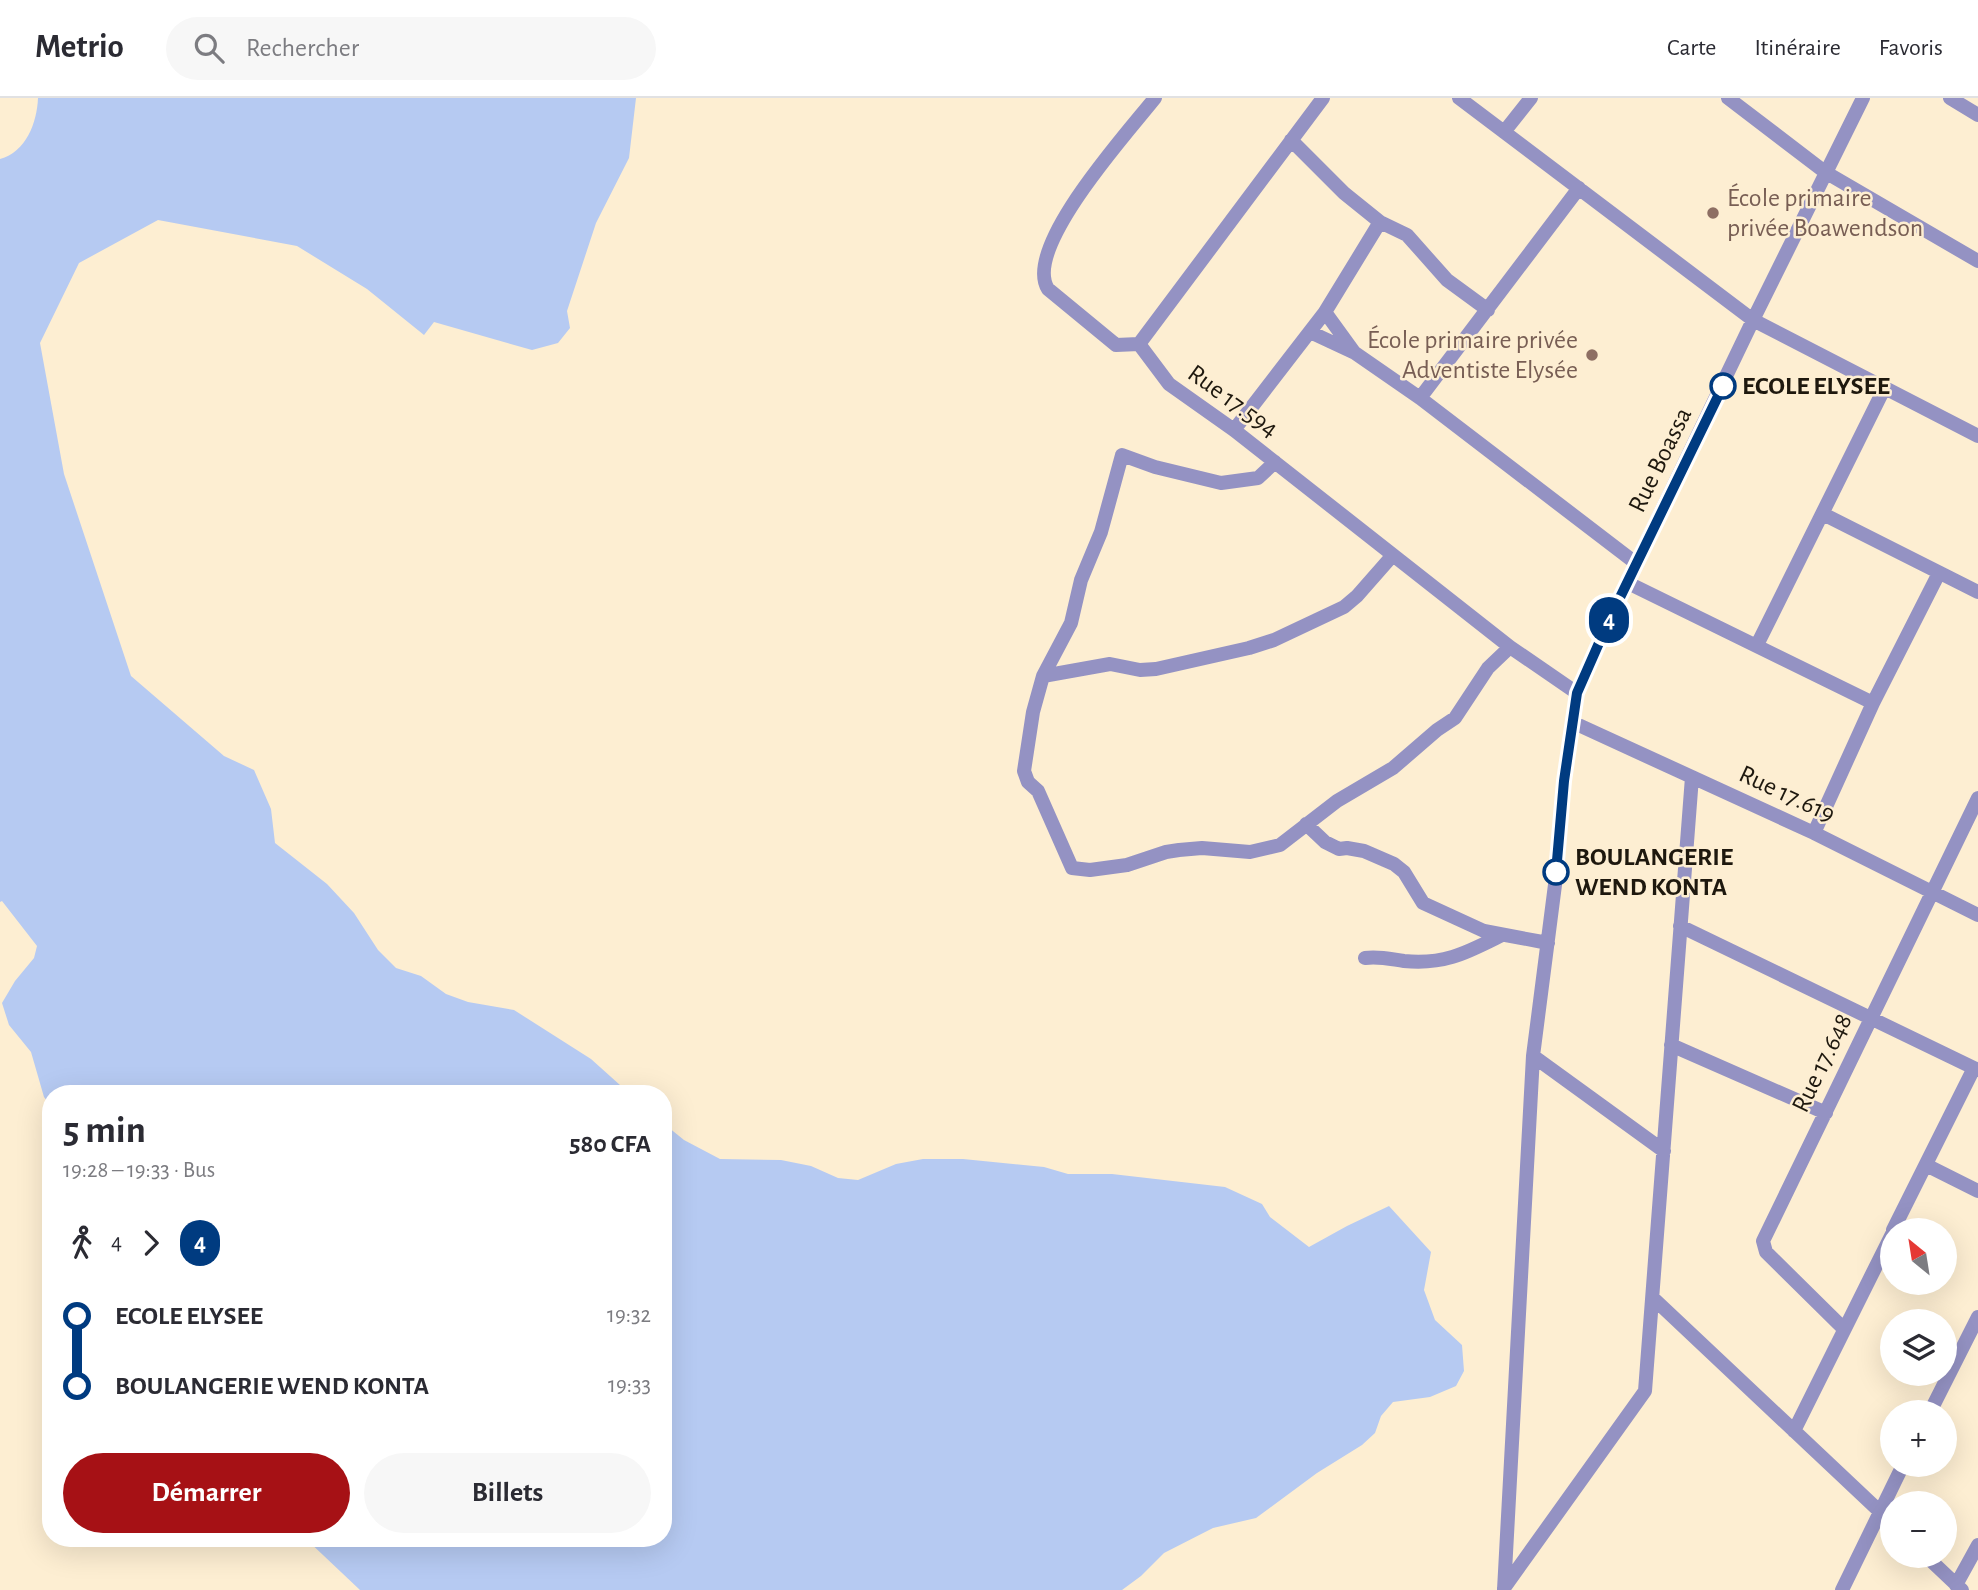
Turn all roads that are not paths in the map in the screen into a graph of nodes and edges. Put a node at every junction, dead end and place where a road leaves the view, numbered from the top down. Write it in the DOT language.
graph roads {
  1 [pos="1155,98"];
  2 [pos="1323,98"];
  3 [pos="1459,98"];
  4 [pos="1531,98"];
  5 [pos="1728,98"];
  6 [pos="1863,98"];
  7 [pos="1950,98"];
  8 [pos="1978,115"];
  9 [pos="1504,132"];
  10 [pos="1291,139"];
  11 [pos="1825,172"];
  12 [pos="1579,188"];
  13 [pos="1380,222"];
  14 [pos="1978,261"];
  15 [pos="1488,310"];
  16 [pos="1325,312"];
  17 [pos="1753,320"];
  18 [pos="1310,332"];
  19 [pos="1139,344"];
  20 [pos="1355,353"];
  21 [pos="1884,389"];
  22 [pos="1420,398"];
  23 [pos="1234,430"];
  24 [pos="1978,436"];
  25 [pos="1275,462"];
  26 [pos="1824,514"];
  27 [pos="1393,555"];
  28 [pos="1637,564"];
  29 [pos="1939,573"];
  30 [pos="1628,583"];
  31 [pos="1978,592"];
  32 [pos="1756,645"];
  33 [pos="1510,647"];
  34 [pos="1042,676"];
  35 [pos="1577,693"];
  36 [pos="1873,703"];
  37 [pos="1572,722"];
  38 [pos="1692,777"];
  39 [pos="1978,798"];
  40 [pos="1306,824"];
  41 [pos="1814,833"];
  42 [pos="1931,893"];
  43 [pos="1978,915"];
  44 [pos="1681,926"];
  45 [pos="1500,936"];
  46 [pos="1548,943"];
  47 [pos="1365,958"];
  48 [pos="1871,1018"];
  49 [pos="1671,1045"];
  50 [pos="1533,1056"];
  51 [pos="1976,1069"];
  52 [pos="1826,1113"];
  53 [pos="1664,1151"];
  54 [pos="1926,1165"];
  55 [pos="1978,1191"];
  56 [pos="1900,1218"];
  57 [pos="1880,1258"];
  58 [pos="1653,1298"];
  59 [pos="1978,1317"];
  60 [pos="1844,1329"];
  61 [pos="1936,1400"];
  62 [pos="1794,1431"];
  63 [pos="1897,1477"];
  64 [pos="1879,1511"];
  65 [pos="1978,1545"];
  66 [pos="1939,1568"];
  67 [pos="1959,1587"];
  68 [pos="1504,1589"];
  69 [pos="1842,1590"];
  1 -- 19 [label="street"];
  2 -- 10 [label="street"];
  3 -- 9 [label="street"];
  4 -- 9 [label="street"];
  5 -- 11 [label="street"];
  6 -- 11 [label="street, Rue Boassa"];
  7 -- 8 [label="street"];
  9 -- 12 [label="street"];
  10 -- 13 [label="street"];
  10 -- 19 [label="street"];
  11 -- 14 [label="street"];
  11 -- 17 [label="street, Rue Boassa"];
  12 -- 15 [label="street"];
  12 -- 17 [label="street"];
  13 -- 15 [label="street"];
  13 -- 16 [label="street"];
  15 -- 22 [label="street"];
  16 -- 18 [label="street"];
  16 -- 20 [label="street"];
  17 -- 21 [label="street"];
  17 -- 28 [label="street, Rue Boassa"];
  18 -- 20 [label="street"];
  18 -- 23 [label="street"];
  19 -- 23 [label="street, Rue 17.594"];
  20 -- 22 [label="street"];
  21 -- 24 [label="street"];
  21 -- 26 [label="street"];
  22 -- 28 [label="street"];
  23 -- 25 [label="street, Rue 17.594"];
  25 -- 27 [label="street, Rue 17.594"];
  25 -- 34 [label="street"];
  26 -- 29 [label="street"];
  26 -- 32 [label="street"];
  27 -- 33 [label="street, Rue 17.594"];
  27 -- 34 [label="street"];
  28 -- 30 [label="street, Rue Boassa"];
  29 -- 31 [label="street"];
  29 -- 36 [label="street"];
  30 -- 32 [label="street"];
  30 -- 35 [label="street, Rue Boassa"];
  32 -- 36 [label="street"];
  33 -- 35 [label="street, Rue 17.594"];
  33 -- 40 [label="street"];
  34 -- 40 [label="street"];
  35 -- 37 [label="street, Rue Boassa"];
  36 -- 41 [label="street"];
  37 -- 38 [label="street, Rue 17.619"];
  37 -- 46 [label="street, Rue Boassa"];
  38 -- 41 [label="street, Rue 17.619"];
  38 -- 44 [label="street"];
  39 -- 42 [label="street, Rue 17.648"];
  40 -- 45 [label="street"];
  41 -- 42 [label="street, Rue 17.619"];
  42 -- 43 [label="street, Rue 17.619"];
  42 -- 48 [label="street, Rue 17.648"];
  44 -- 48 [label="street"];
  44 -- 49 [label="street"];
  45 -- 46 [label="street"];
  45 -- 47 [label="street"];
  46 -- 50 [label="street, Rue Boassa"];
  48 -- 51 [label="street"];
  48 -- 52 [label="street, Rue 17.648"];
  49 -- 52 [label="street"];
  49 -- 53 [label="street"];
  50 -- 53 [label="street"];
  50 -- 68 [label="street, Rue Boassa"];
  51 -- 54 [label="street"];
  52 -- 60 [label="street, Rue 17.648"];
  53 -- 58 [label="street"];
  54 -- 55 [label="street"];
  54 -- 56 [label="street"];
  57 -- 60 [label="street"];
  58 -- 62 [label="street"];
  58 -- 68 [label="street"];
  59 -- 61 [label="street"];
  60 -- 62 [label="street"];
  62 -- 64 [label="street"];
  63 -- 64 [label="street"];
  64 -- 69 [label="street"];
  65 -- 67 [label="street"];
  66 -- 67 [label="street"];
}
